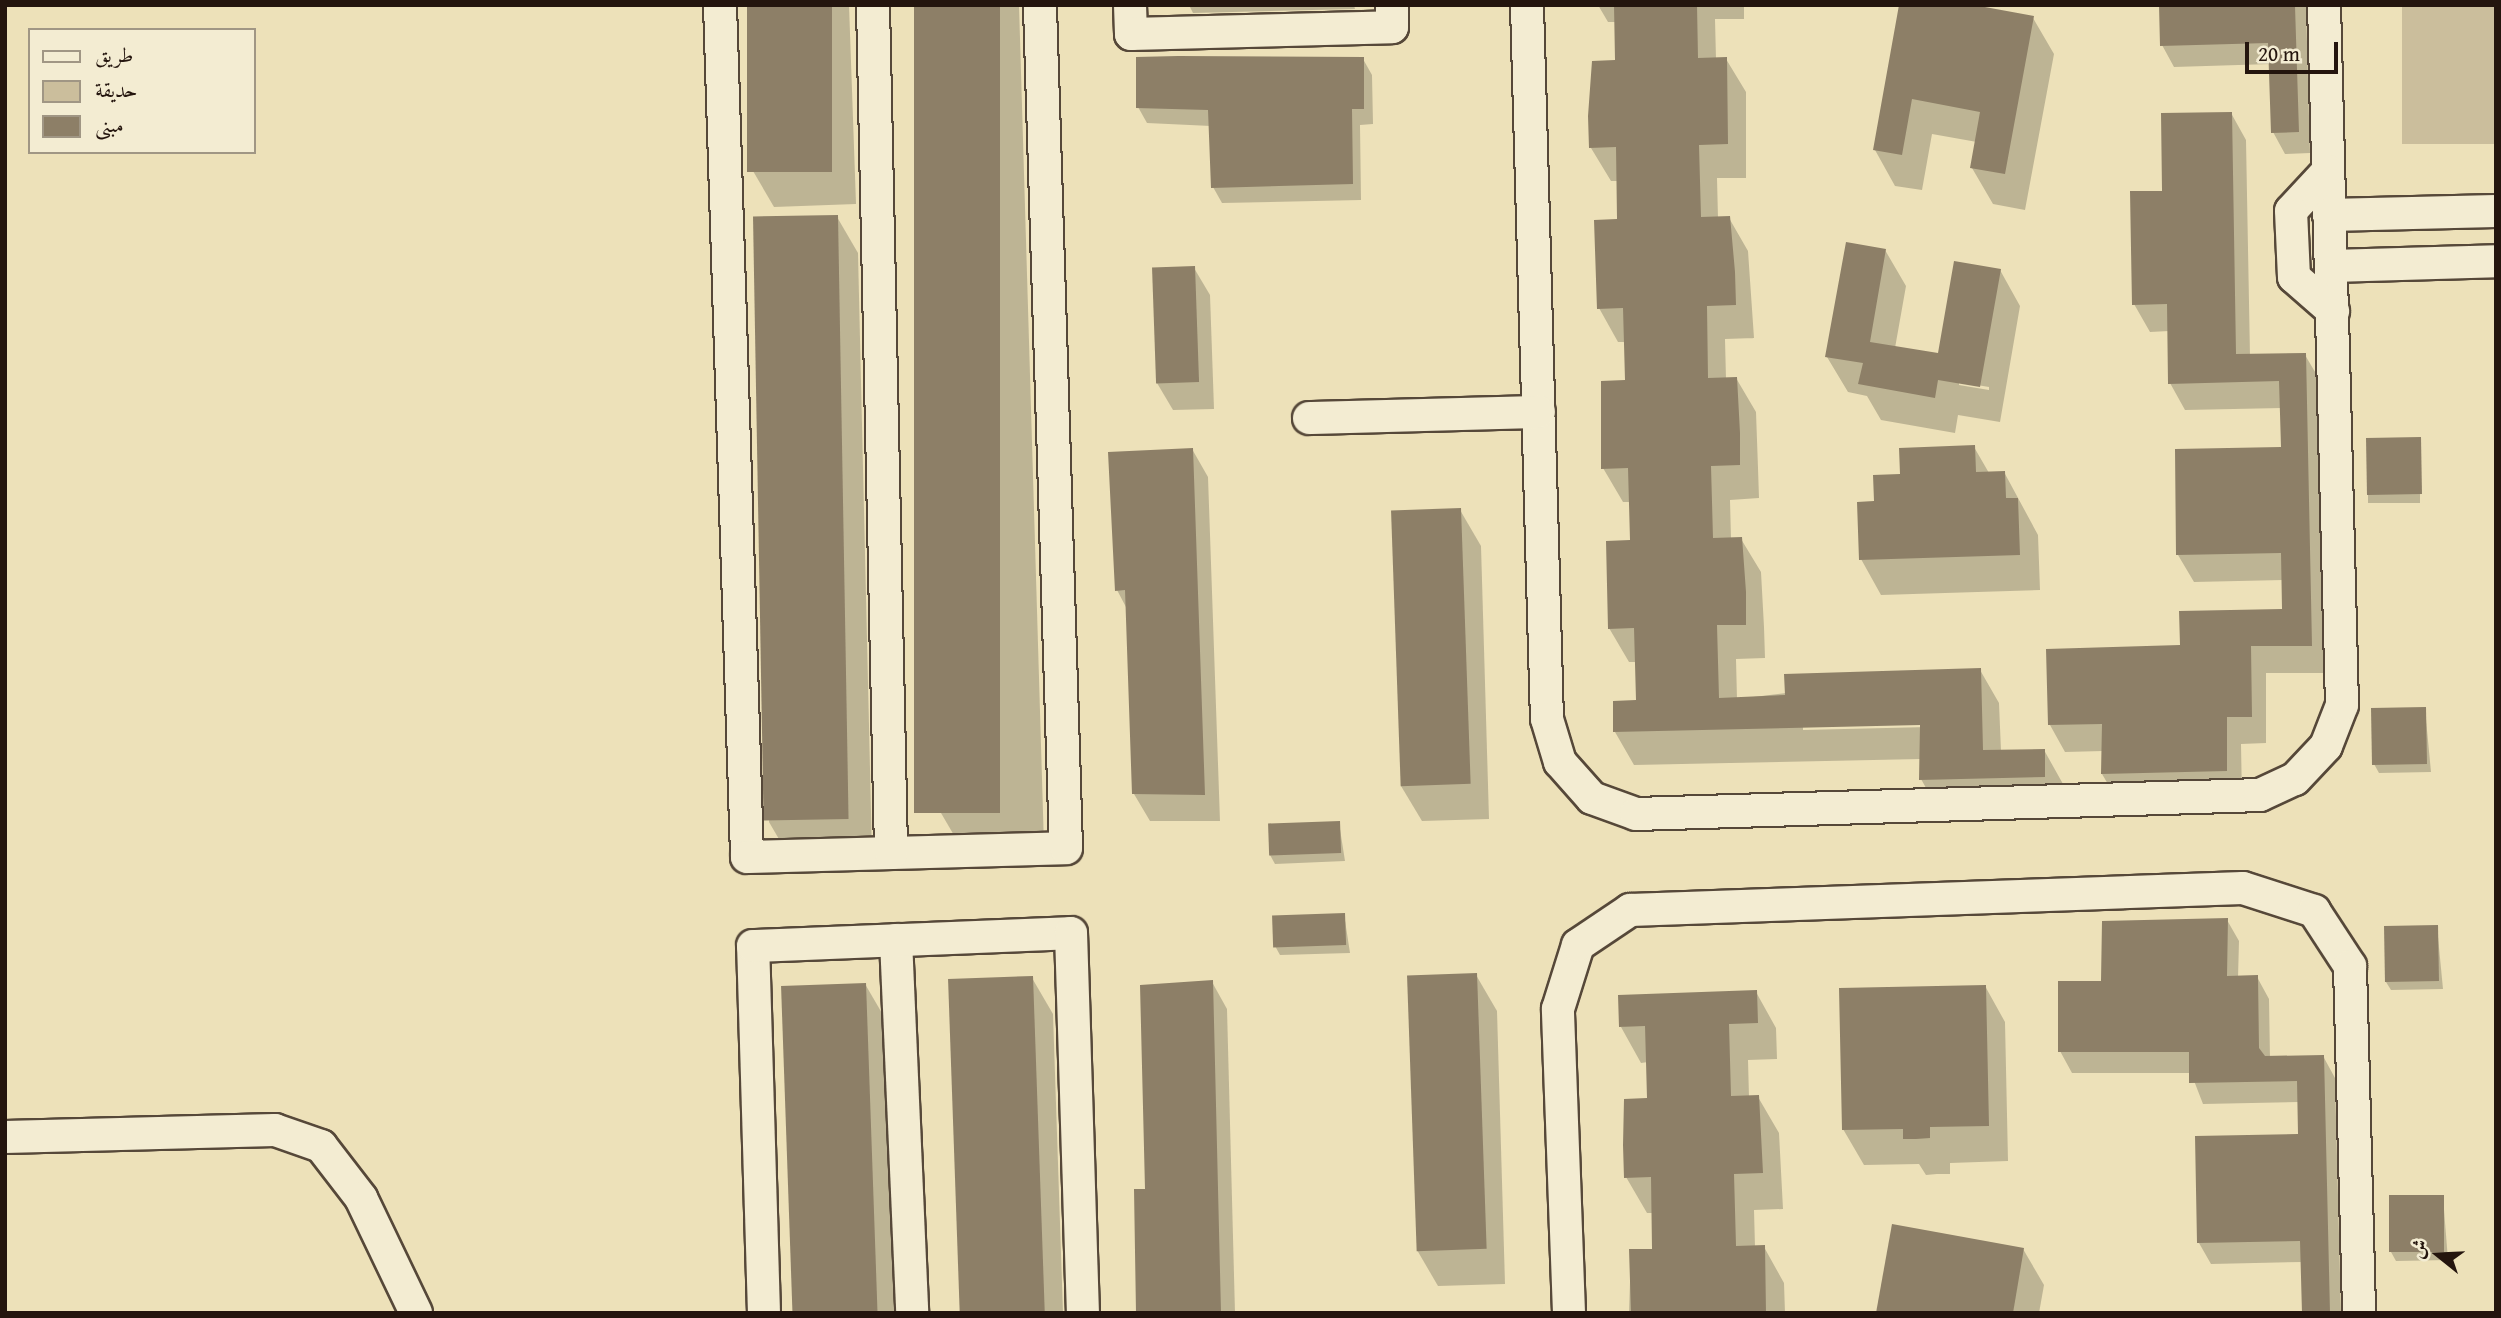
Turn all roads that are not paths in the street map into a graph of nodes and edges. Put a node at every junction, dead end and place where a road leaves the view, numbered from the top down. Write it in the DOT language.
graph roads {
  1 [pos="720,5"];
  2 [pos="873,5"];
  3 [pos="1040,5"];
  4 [pos="1130,5"];
  5 [pos="1392,5"];
  6 [pos="1527,5"];
  7 [pos="2324,5"];
  8 [pos="2328,171"];
  9 [pos="2496,211"];
  10 [pos="2329,215"];
  11 [pos="2496,261"];
  12 [pos="2332,267"];
  13 [pos="2333,311"];
  14 [pos="1539,412"];
  15 [pos="1309,418"];
  16 [pos="891,853"];
  17 [pos="897,940"];
  18 [pos="5,1137"];
  19 [pos="416,1313"];
  20 [pos="764,1313"];
  21 [pos="912,1313"];
  22 [pos="1083,1313"];
  23 [pos="1570,1313"];
  24 [pos="2359,1313"];
  1 -- 16 [label="street"];
  2 -- 16 [label="street"];
  3 -- 16 [label="street"];
  4 -- 5 [label="street"];
  6 -- 14 [label="street"];
  7 -- 8 [label="street"];
  8 -- 10 [label="street"];
  8 -- 13 [label="street"];
  9 -- 10 [label="street"];
  10 -- 12 [label="street"];
  11 -- 12 [label="street"];
  12 -- 13 [label="street"];
  13 -- 14 [label="street"];
  14 -- 15 [label="street"];
  17 -- 20 [label="street"];
  17 -- 21 [label="street"];
  17 -- 22 [label="street"];
  18 -- 19 [label="street"];
  23 -- 24 [label="street"];
}
